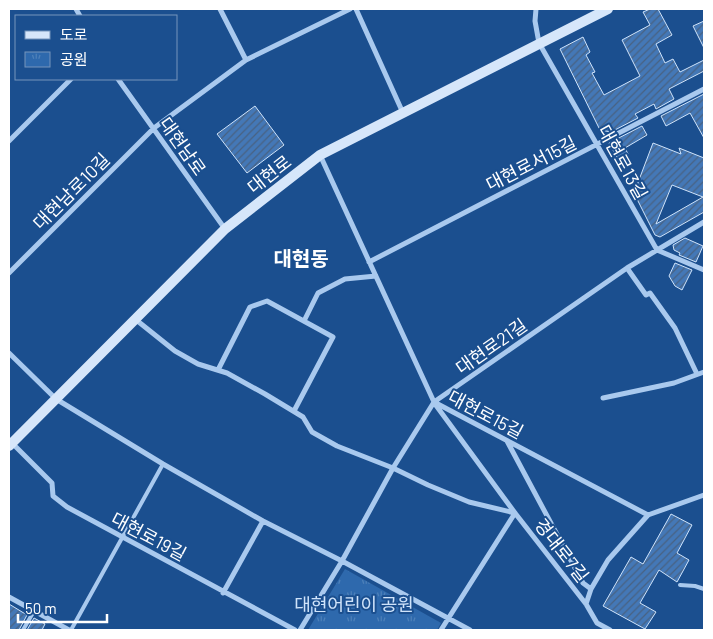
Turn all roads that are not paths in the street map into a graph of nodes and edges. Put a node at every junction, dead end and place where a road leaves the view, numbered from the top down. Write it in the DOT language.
graph roads {
  1 [pos="220,9"];
  2 [pos="350,9"];
  3 [pos="356,9"];
  4 [pos="536,9"];
  5 [pos="608,9"];
  6 [pos="539,43"];
  7 [pos="246,60"];
  8 [pos="70,80"];
  9 [pos="119,80"];
  10 [pos="704,89"];
  11 [pos="403,113"];
  12 [pos="154,128"];
  13 [pos="9,141"];
  14 [pos="598,144"];
  15 [pos="320,155"];
  16 [pos="704,222"];
  17 [pos="224,229"];
  18 [pos="657,250"];
  19 [pos="369,262"];
  20 [pos="627,268"];
  21 [pos="704,270"];
  22 [pos="9,273"];
  23 [pos="376,276"];
  24 [pos="135,319"];
  25 [pos="304,321"];
  26 [pos="9,353"];
  27 [pos="218,370"];
  28 [pos="704,372"];
  29 [pos="698,374"];
  30 [pos="602,398"];
  31 [pos="56,399"];
  32 [pos="434,402"];
  33 [pos="294,412"];
  34 [pos="507,441"];
  35 [pos="10,445"];
  36 [pos="163,464"];
  37 [pos="393,468"];
  38 [pos="704,495"];
  39 [pos="515,513"];
  40 [pos="648,515"];
  41 [pos="263,521"];
  42 [pos="123,537"];
  43 [pos="342,561"];
  44 [pos="680,585"];
  45 [pos="591,589"];
  46 [pos="704,589"];
  47 [pos="223,593"];
  48 [pos="9,597"];
  49 [pos="586,604"];
  50 [pos="34,611"];
  51 [pos="448,618"];
  52 [pos="23,630"];
  53 [pos="70,630"];
  54 [pos="295,630"];
  55 [pos="300,630"];
  56 [pos="441,630"];
  57 [pos="470,630"];
  58 [pos="610,630"];
  1 -- 7 [label="street"];
  2 -- 7 [label="street, 대현남로10길"];
  3 -- 11 [label="street"];
  4 -- 6 [label="street"];
  5 -- 6 [label="main road, 대현로"];
  6 -- 11 [label="main road, 대현로"];
  6 -- 14 [label="street, 대현로13길"];
  7 -- 12 [label="street, 대현남로10길"];
  8 -- 13 [label="street"];
  9 -- 12 [label="street, 대현남로"];
  10 -- 14 [label="street, 대현로서15길"];
  11 -- 15 [label="main road, 대현로"];
  12 -- 17 [label="street, 대현남로"];
  12 -- 22 [label="street, 대현남로10길"];
  14 -- 18 [label="street, 대현로13길"];
  14 -- 19 [label="street, 대현로서15길"];
  15 -- 17 [label="main road, 대현로"];
  15 -- 19 [label="street, 대현로15길"];
  16 -- 18 [label="street, 대현로21길"];
  17 -- 24 [label="main road, 대현로"];
  18 -- 20 [label="street, 대현로21길"];
  18 -- 21 [label="street"];
  19 -- 23 [label="street, 대현로15길"];
  20 -- 29 [label="street"];
  20 -- 32 [label="street, 대현로21길"];
  23 -- 25 [label="street"];
  23 -- 32 [label="street, 대현로15길"];
  24 -- 27 [label="street"];
  24 -- 31 [label="main road, 대현로"];
  25 -- 27 [label="street"];
  25 -- 33 [label="street"];
  26 -- 31 [label="street"];
  27 -- 33 [label="street"];
  28 -- 29 [label="street"];
  29 -- 30 [label="street"];
  31 -- 35 [label="main road, 대현로"];
  31 -- 36 [label="street"];
  32 -- 34 [label="street, 대현로15길"];
  32 -- 37 [label="street, 대현로21길"];
  32 -- 39 [label="street, 경대로7길"];
  33 -- 37 [label="street"];
  34 -- 40 [label="street, 대현로15길"];
  34 -- 45 [label="street"];
  35 -- 42 [label="street, 대현로19길"];
  36 -- 41 [label="street"];
  36 -- 42 [label="lane"];
  37 -- 39 [label="street"];
  37 -- 43 [label="street, 대현로21길"];
  38 -- 40 [label="street, 경대로7길"];
  39 -- 49 [label="street, 경대로7길"];
  39 -- 51 [label="street"];
  40 -- 45 [label="street, 경대로7길"];
  41 -- 43 [label="street"];
  41 -- 47 [label="street"];
  42 -- 47 [label="street, 대현로19길"];
  42 -- 53 [label="lane"];
  43 -- 51 [label="street"];
  43 -- 55 [label="street, 대현로21길"];
  44 -- 46 [label="lane"];
  45 -- 49 [label="street, 경대로7길"];
  47 -- 54 [label="street, 대현로19길"];
  48 -- 50 [label="street"];
  49 -- 58 [label="street, 경대로7길"];
  50 -- 52 [label="lane"];
  50 -- 53 [label="street"];
  51 -- 56 [label="street"];
  51 -- 57 [label="street"];
}
